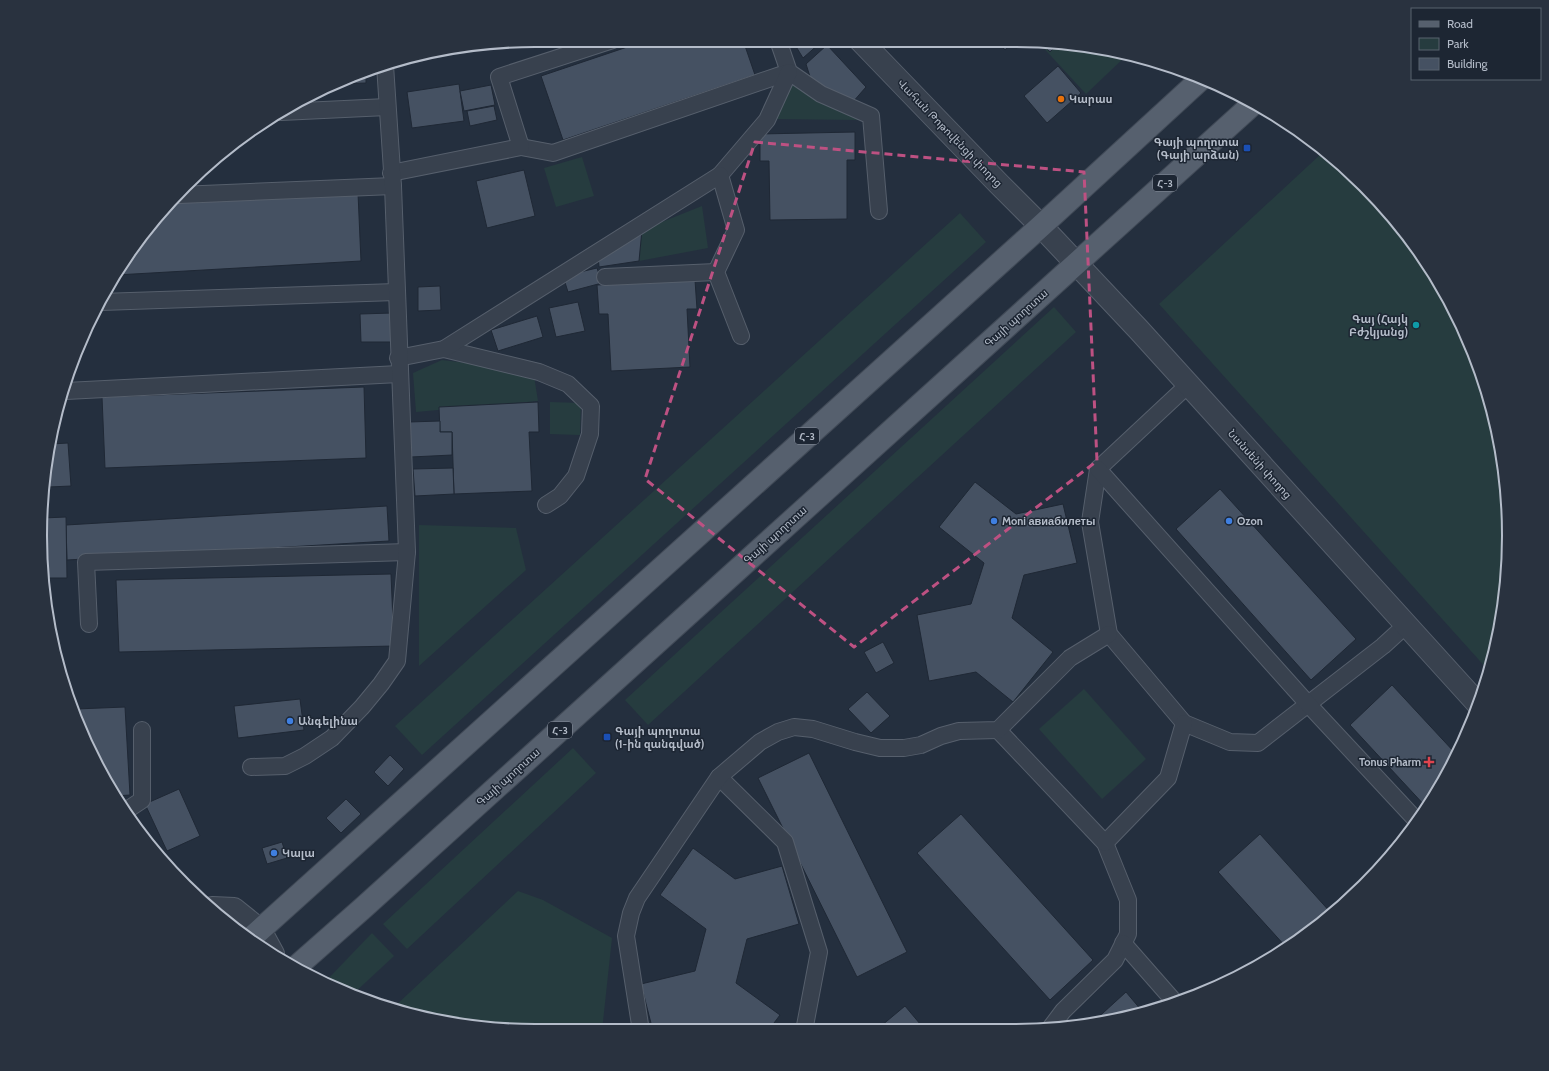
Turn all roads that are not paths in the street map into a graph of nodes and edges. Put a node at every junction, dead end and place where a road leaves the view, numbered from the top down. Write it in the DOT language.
graph roads {
  1 [pos="591,47"];
  2 [pos="780,47"];
  3 [pos="867,47"];
  4 [pos="385,71"];
  5 [pos="789,72"];
  6 [pos="1198,83"];
  7 [pos="387,107"];
  8 [pos="1249,107"];
  9 [pos="292,111"];
  10 [pos="521,146"];
  11 [pos="720,175"];
  12 [pos="392,180"];
  13 [pos="186,195"];
  14 [pos="879,211"];
  15 [pos="1041,226"];
  16 [pos="1076,263"];
  17 [pos="716,272"];
  18 [pos="604,277"];
  19 [pos="396,292"];
  20 [pos="106,302"];
  21 [pos="741,336"];
  22 [pos="444,349"];
  23 [pos="398,358"];
  24 [pos="399,374"];
  25 [pos="1188,385"];
  26 [pos="69,391"];
  27 [pos="1098,469"];
  28 [pos="546,505"];
  29 [pos="407,552"];
  30 [pos="89,624"];
  31 [pos="1406,625"];
  32 [pos="1109,634"];
  33 [pos="1474,699"];
  34 [pos="1308,704"];
  35 [pos="1184,724"];
  36 [pos="142,730"];
  37 [pos="998,730"];
  38 [pos="251,767"];
  39 [pos="719,777"];
  40 [pos="130,808"];
  41 [pos="1413,817"];
  42 [pos="1105,843"];
  43 [pos="220,908"];
  44 [pos="255,934"];
  45 [pos="1123,943"];
  46 [pos="300,964"];
  47 [pos="1171,998"];
  48 [pos="1055,1022"];
  49 [pos="640,1024"];
  50 [pos="805,1024"];
  1 -- 10 [label="lane"];
  2 -- 5 [label="lane"];
  3 -- 15 [label="street, Վահան Թոթովենցի փողոց"];
  4 -- 7 [label="lane"];
  5 -- 10 [label="lane"];
  5 -- 11 [label="lane"];
  5 -- 14 [label="lane"];
  6 -- 15 [label="main road, Հ-3"];
  7 -- 9 [label="lane"];
  7 -- 12 [label="lane"];
  8 -- 16 [label="main road, Գայի պողոտա / Հ-3"];
  10 -- 12 [label="lane"];
  11 -- 17 [label="lane"];
  11 -- 22 [label="lane"];
  12 -- 13 [label="lane"];
  12 -- 19 [label="lane"];
  15 -- 16 [label="street, Նանսենի փողոց"];
  15 -- 44 [label="main road, Հ-3"];
  16 -- 25 [label="street, Նանսենի փողոց"];
  16 -- 46 [label="main road, Գայի պողոտա / Հ-3"];
  17 -- 18 [label="lane"];
  17 -- 21 [label="lane"];
  19 -- 20 [label="lane"];
  19 -- 23 [label="lane"];
  22 -- 23 [label="lane"];
  22 -- 28 [label="lane"];
  23 -- 24 [label="lane"];
  24 -- 26 [label="lane"];
  24 -- 29 [label="lane"];
  25 -- 27 [label="lane"];
  25 -- 31 [label="street, Նանսենի փողոց"];
  27 -- 32 [label="lane"];
  27 -- 34 [label="lane"];
  29 -- 30 [label="lane"];
  29 -- 38 [label="lane"];
  31 -- 33 [label="street, Նանսենի փողոց"];
  31 -- 34 [label="lane"];
  32 -- 35 [label="lane"];
  32 -- 37 [label="lane"];
  34 -- 35 [label="lane"];
  34 -- 41 [label="lane"];
  35 -- 42 [label="lane"];
  36 -- 40 [label="lane"];
  37 -- 39 [label="lane"];
  37 -- 42 [label="lane"];
  39 -- 49 [label="lane"];
  39 -- 50 [label="lane"];
  42 -- 45 [label="lane"];
  43 -- 44 [label="street"];
  45 -- 47 [label="lane"];
  45 -- 48 [label="lane"];
}
